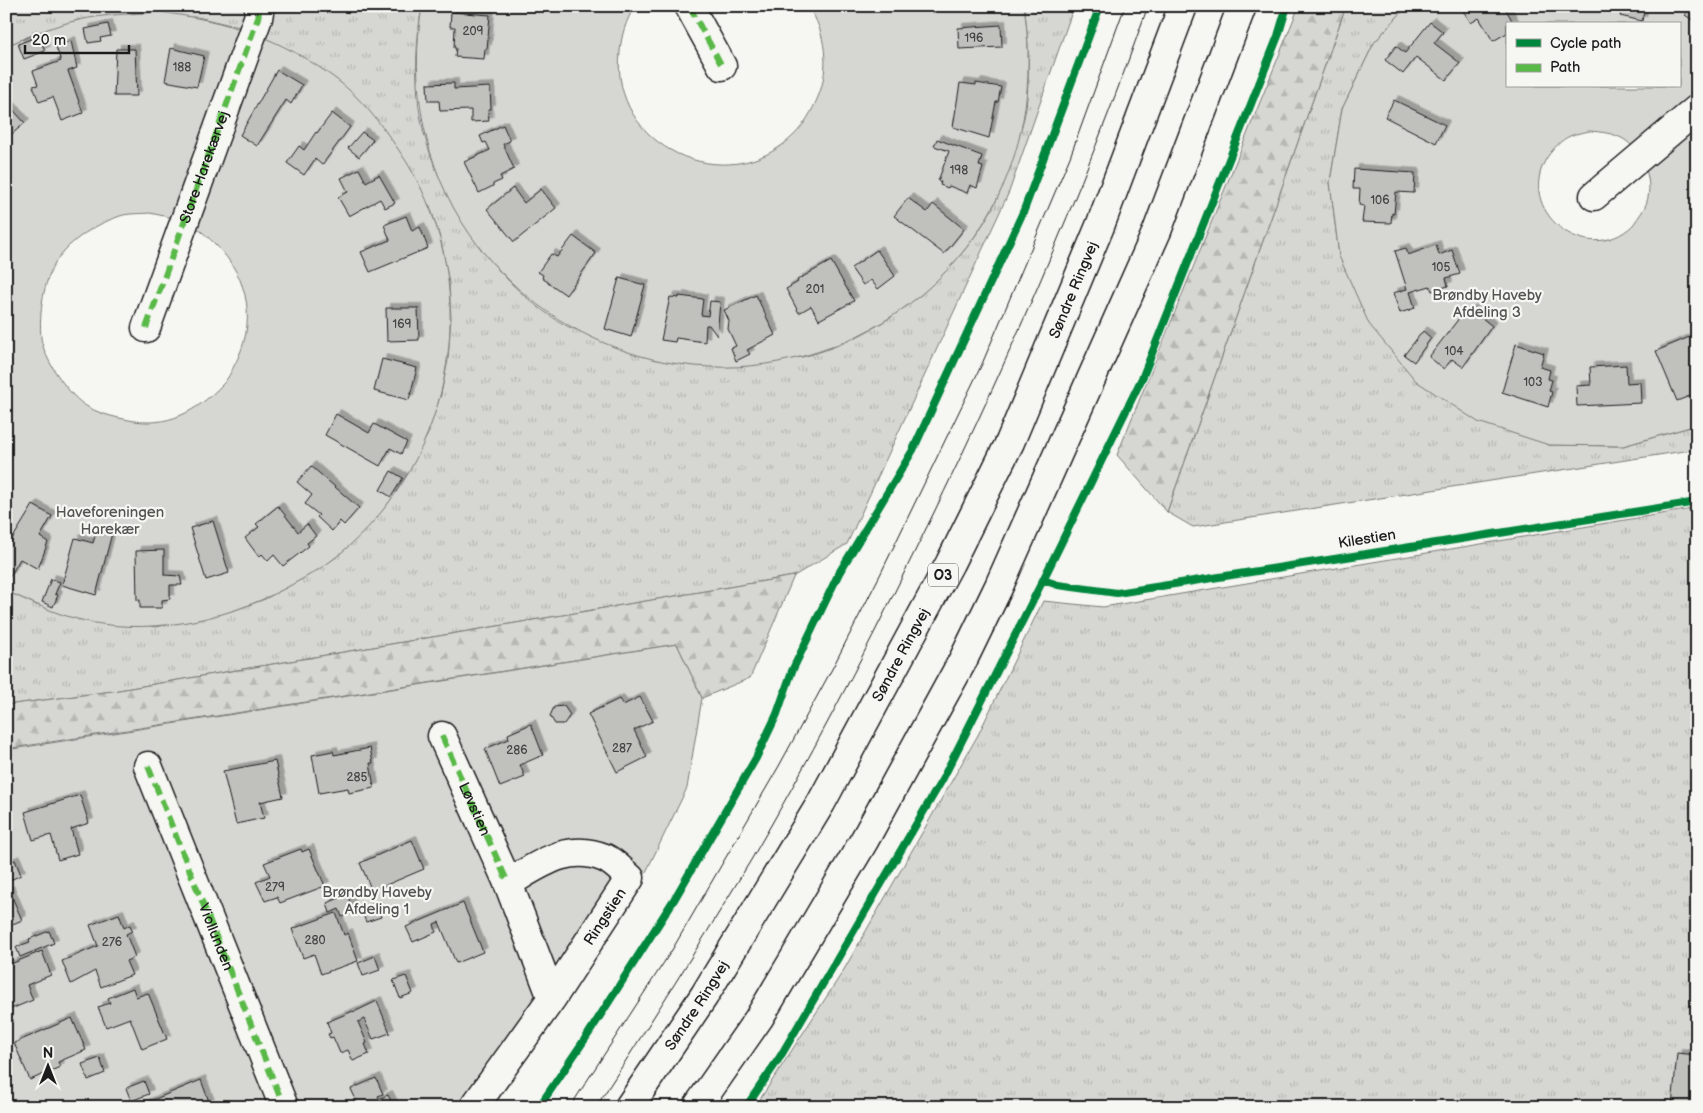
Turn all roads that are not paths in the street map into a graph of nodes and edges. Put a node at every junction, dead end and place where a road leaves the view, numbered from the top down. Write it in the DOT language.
graph roads {
  1 [pos="260,6"];
  2 [pos="689,6"];
  3 [pos="1183,6"];
  4 [pos="1242,6"];
  5 [pos="722,66"];
  6 [pos="1697,109"];
  7 [pos="1594,196"];
  8 [pos="146,328"];
  9 [pos="442,736"];
  10 [pos="148,766"];
  11 [pos="508,883"];
  12 [pos="552,998"];
  13 [pos="284,1107"];
  14 [pos="474,1107"];
  15 [pos="629,1107"];
  16 [pos="696,1107"];
  1 -- 8 [label="main road, Store Harekærvej"];
  2 -- 5 [label="main road"];
  3 -- 15 [label="main road, Søndre Ringvej / O3"];
  4 -- 16 [label="main road"];
  6 -- 7 [label="main road"];
  9 -- 11 [label="main road, Løvstien"];
  10 -- 13 [label="main road, Viollunden"];
  11 -- 12 [label="main road"];
  11 -- 12 [label="main road, Ringstien"];
  12 -- 14 [label="main road, Ringstien"];
}
